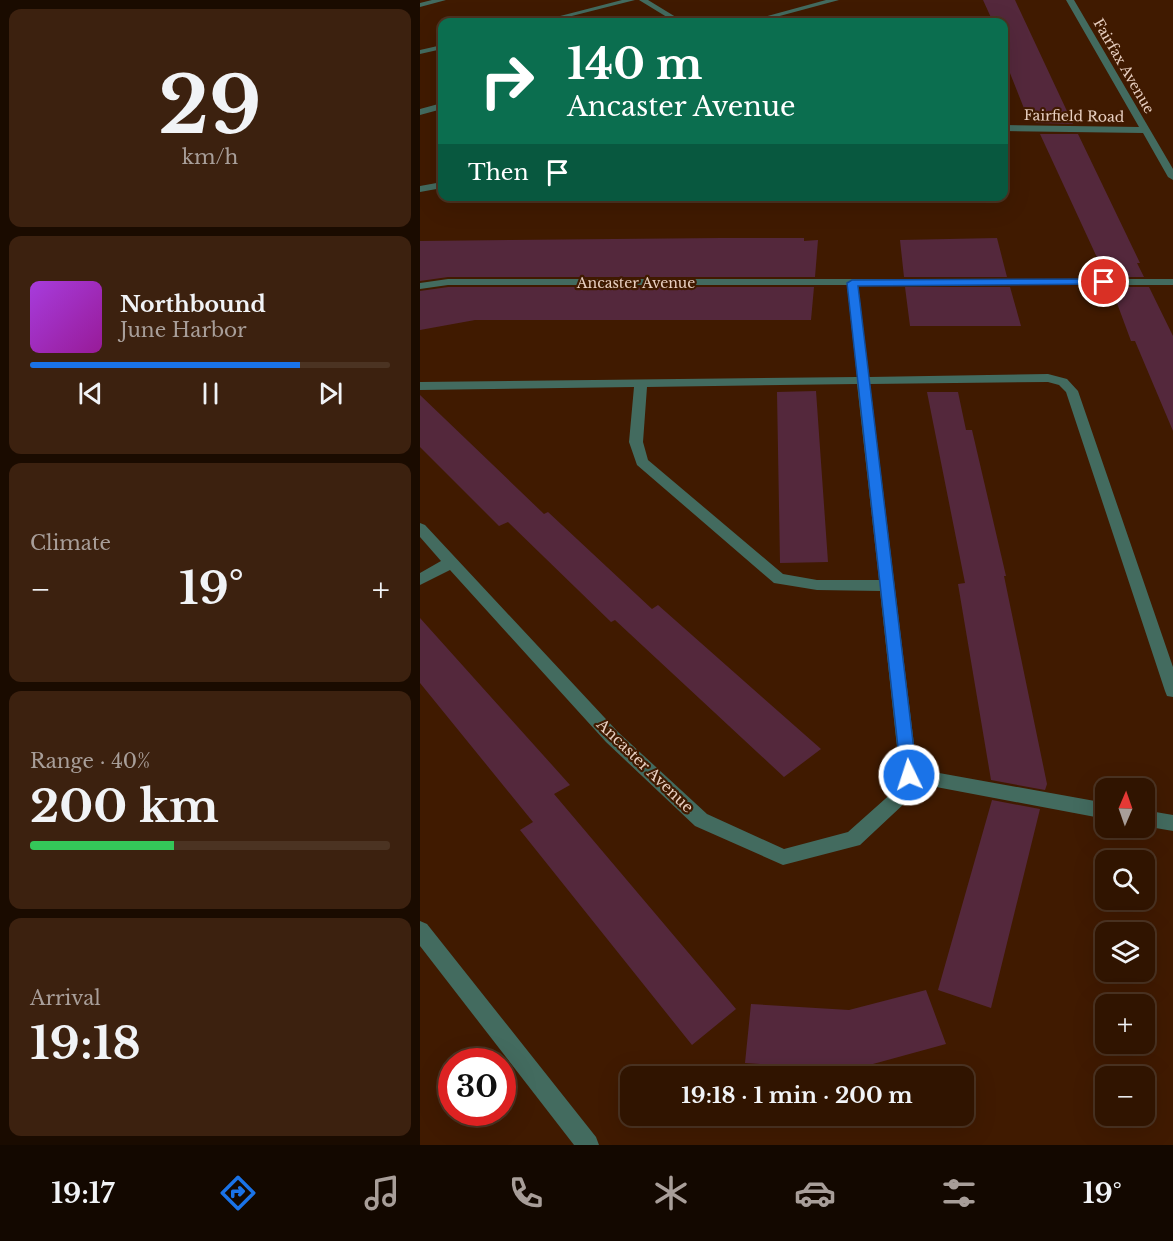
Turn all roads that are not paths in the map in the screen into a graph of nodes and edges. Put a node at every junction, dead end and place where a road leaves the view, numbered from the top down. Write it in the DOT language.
graph roads {
  1 [pos="442,0"];
  2 [pos="631,0"];
  3 [pos="644,0"];
  4 [pos="835,0"];
  5 [pos="1070,0"];
  6 [pos="420,5"];
  7 [pos="557,18"];
  8 [pos="673,18"];
  9 [pos="765,18"];
  10 [pos="438,48"];
  11 [pos="420,52"];
  12 [pos="438,109"];
  13 [pos="420,112"];
  14 [pos="1008,128"];
  15 [pos="1144,130"];
  16 [pos="1173,177"];
  17 [pos="438,186"];
  18 [pos="420,189"];
  19 [pos="1173,282"];
  20 [pos="852,283"];
  21 [pos="420,286"];
  22 [pos="863,382"];
  23 [pos="641,384"];
  24 [pos="420,386"];
  25 [pos="420,528"];
  26 [pos="451,562"];
  27 [pos="420,580"];
  28 [pos="888,586"];
  29 [pos="1173,691"];
  30 [pos="909,775"];
  31 [pos="1095,809"];
  32 [pos="1155,820"];
  33 [pos="1173,823"];
  34 [pos="420,930"];
  35 [pos="588,1145"];
  1 -- 6 [label="street"];
  2 -- 7 [label="street"];
  3 -- 8 [label="street"];
  4 -- 9 [label="street"];
  5 -- 15 [label="street, Fairfax Avenue"];
  10 -- 11 [label="street"];
  12 -- 13 [label="street"];
  14 -- 15 [label="street, Fairfield Road"];
  15 -- 16 [label="street, Fairfax Avenue"];
  17 -- 18 [label="street"];
  19 -- 20 [label="street, Ancaster Avenue"];
  20 -- 21 [label="street, Ancaster Avenue"];
  20 -- 22 [label="street"];
  22 -- 23 [label="street"];
  22 -- 28 [label="street"];
  22 -- 29 [label="street"];
  23 -- 24 [label="street"];
  23 -- 28 [label="street"];
  25 -- 26 [label="street, Ancaster Avenue"];
  26 -- 27 [label="street"];
  26 -- 30 [label="street, Ancaster Avenue"];
  28 -- 30 [label="street"];
  30 -- 31 [label="street"];
  32 -- 33 [label="street"];
  34 -- 35 [label="street"];
}
